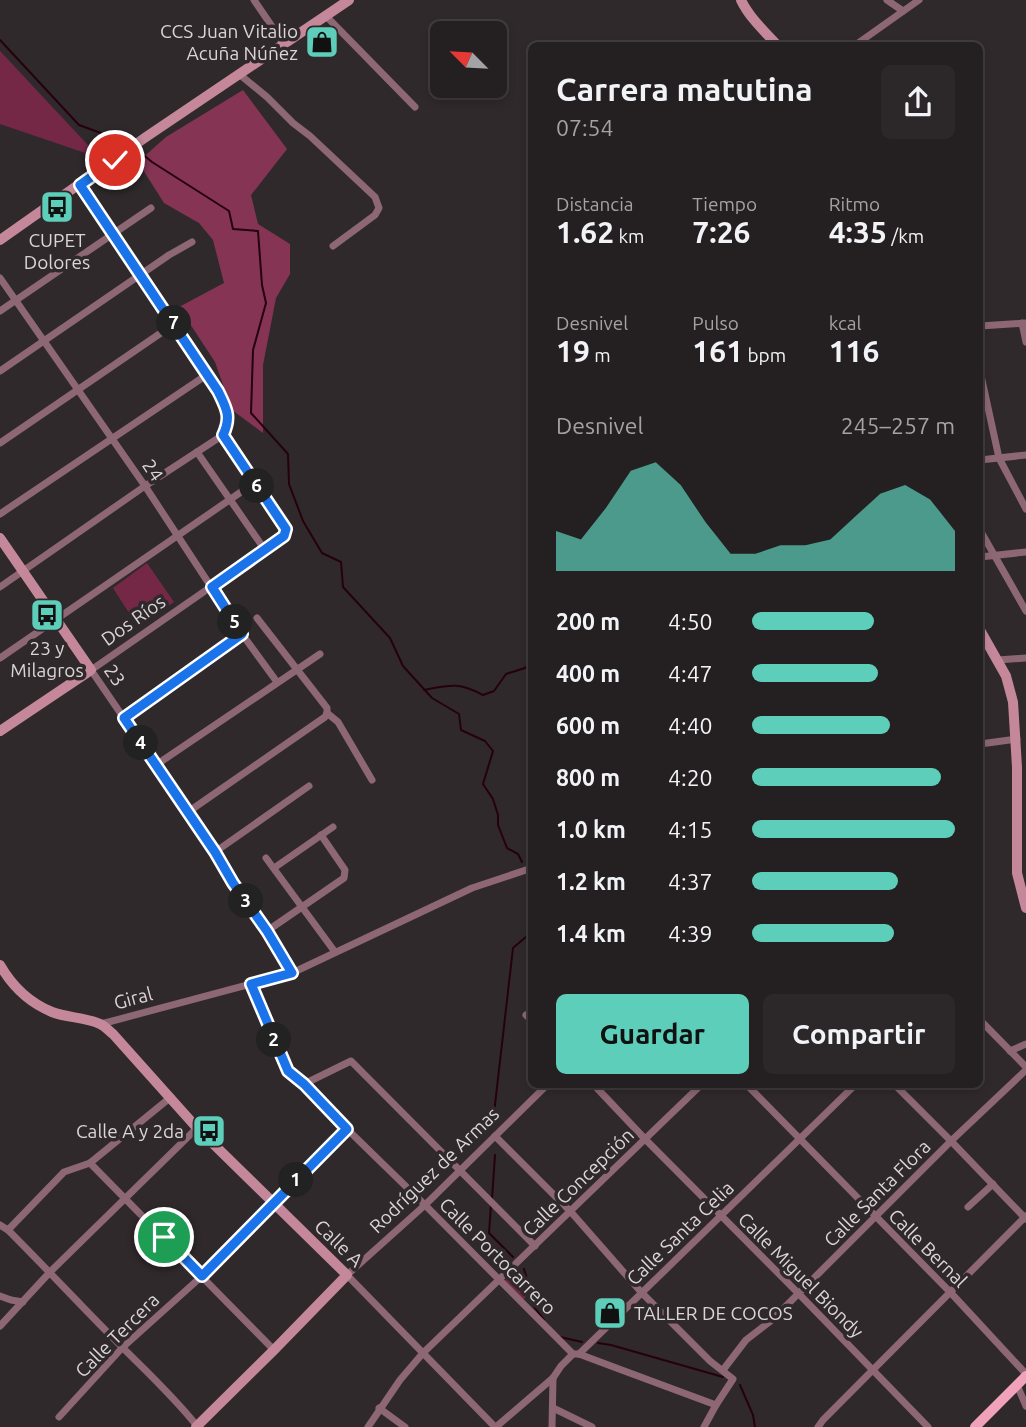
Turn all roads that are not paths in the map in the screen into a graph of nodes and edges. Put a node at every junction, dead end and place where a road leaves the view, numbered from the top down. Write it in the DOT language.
graph roads {
  1 [pos="254,0"];
  2 [pos="349,0"];
  3 [pos="741,0"];
  4 [pos="887,0"];
  5 [pos="919,0"];
  6 [pos="903,11"];
  7 [pos="326,16"];
  8 [pos="774,42"];
  9 [pos="860,42"];
  10 [pos="284,44"];
  11 [pos="239,74"];
  12 [pos="415,107"];
  13 [pos="80,185"];
  14 [pos="151,208"];
  15 [pos="113,235"];
  16 [pos="0,240"];
  17 [pos="192,242"];
  18 [pos="333,246"];
  19 [pos="141,275"];
  20 [pos="0,278"];
  21 [pos="16,300"];
  22 [pos="0,311"];
  23 [pos="1024,323"];
  24 [pos="174,324"];
  25 [pos="983,326"];
  26 [pos="44,341"];
  27 [pos="1026,342"];
  28 [pos="0,371"];
  29 [pos="208,374"];
  30 [pos="983,386"];
  31 [pos="78,390"];
  32 [pos="223,435"];
  33 [pos="112,438"];
  34 [pos="0,443"];
  35 [pos="197,452"];
  36 [pos="1026,455"];
  37 [pos="999,458"];
  38 [pos="983,460"];
  39 [pos="254,483"];
  40 [pos="145,486"];
  41 [pos="231,500"];
  42 [pos="1026,509"];
  43 [pos="0,514"];
  44 [pos="178,535"];
  45 [pos="983,536"];
  46 [pos="0,538"];
  47 [pos="265,550"];
  48 [pos="1026,552"];
  49 [pos="993,556"];
  50 [pos="983,557"];
  51 [pos="22,572"];
  52 [pos="0,587"];
  53 [pos="212,587"];
  54 [pos="1026,611"];
  55 [pos="257,618"];
  56 [pos="56,621"];
  57 [pos="242,634"];
  58 [pos="983,635"];
  59 [pos="320,654"];
  60 [pos="0,658"];
  61 [pos="1026,659"];
  62 [pos="998,660"];
  63 [pos="91,670"];
  64 [pos="297,670"];
  65 [pos="277,682"];
  66 [pos="326,715"];
  67 [pos="124,718"];
  68 [pos="0,731"];
  69 [pos="1017,739"];
  70 [pos="983,744"];
  71 [pos="156,765"];
  72 [pos="1022,767"];
  73 [pos="372,780"];
  74 [pos="309,786"];
  75 [pos="188,812"];
  76 [pos="334,827"];
  77 [pos="321,835"];
  78 [pos="215,852"];
  79 [pos="266,858"];
  80 [pos="274,868"];
  81 [pos="528,869"];
  82 [pos="303,907"];
  83 [pos="1026,908"];
  84 [pos="267,931"];
  85 [pos="335,952"];
  86 [pos="0,965"];
  87 [pos="292,973"];
  88 [pos="251,984"];
  89 [pos="983,1023"];
  90 [pos="101,1024"];
  91 [pos="1026,1044"];
  92 [pos="1010,1051"];
  93 [pos="1026,1069"];
  94 [pos="304,1084"];
  95 [pos="544,1088"];
  96 [pos="597,1088"];
  97 [pos="698,1088"];
  98 [pos="750,1088"];
  99 [pos="852,1088"];
  100 [pos="898,1088"];
  101 [pos="171,1097"];
  102 [pos="197,1128"];
  103 [pos="347,1129"];
  104 [pos="495,1136"];
  105 [pos="800,1138"];
  106 [pos="645,1139"];
  107 [pos="951,1140"];
  108 [pos="90,1163"];
  109 [pos="460,1170"];
  110 [pos="992,1184"];
  111 [pos="126,1198"];
  112 [pos="273,1203"];
  113 [pos="425,1205"];
  114 [pos="968,1207"];
  115 [pos="571,1212"];
  116 [pos="720,1215"];
  117 [pos="875,1217"];
  118 [pos="1025,1218"];
  119 [pos="0,1225"];
  120 [pos="8,1230"];
  121 [pos="535,1246"];
  122 [pos="50,1272"];
  123 [pos="347,1275"];
  124 [pos="202,1276"];
  125 [pos="499,1280"];
  126 [pos="641,1292"];
  127 [pos="951,1293"];
  128 [pos="799,1294"];
  129 [pos="0,1296"];
  130 [pos="23,1302"];
  131 [pos="0,1326"];
  132 [pos="122,1348"];
  133 [pos="274,1350"];
  134 [pos="423,1353"];
  135 [pos="576,1354"];
  136 [pos="723,1370"];
  137 [pos="873,1370"];
  138 [pos="1026,1375"];
  139 [pos="553,1378"];
  140 [pos="1017,1385"];
  141 [pos="716,1405"];
  142 [pos="1026,1406"];
  143 [pos="379,1408"];
  144 [pos="553,1408"];
  145 [pos="59,1417"];
  146 [pos="196,1427"];
  147 [pos="368,1427"];
  148 [pos="405,1427"];
  149 [pos="496,1427"];
  150 [pos="552,1427"];
  151 [pos="592,1427"];
  152 [pos="704,1427"];
  153 [pos="818,1427"];
  154 [pos="928,1427"];
  155 [pos="975,1427"];
  1 -- 10 [label="street"];
  2 -- 7 [label="street"];
  3 -- 8 [label="street"];
  4 -- 6 [label="street"];
  5 -- 6 [label="street"];
  6 -- 9 [label="street"];
  7 -- 10 [label="street"];
  7 -- 12 [label="street"];
  10 -- 11 [label="street"];
  11 -- 13 [label="street"];
  11 -- 18 [label="street"];
  13 -- 15 [label="street"];
  13 -- 16 [label="street"];
  14 -- 15 [label="street"];
  15 -- 19 [label="street"];
  15 -- 21 [label="street"];
  17 -- 19 [label="street"];
  19 -- 24 [label="street"];
  19 -- 26 [label="street"];
  20 -- 21 [label="street, 24"];
  21 -- 22 [label="street"];
  21 -- 26 [label="street, 24"];
  23 -- 25 [label="street"];
  23 -- 27 [label="street"];
  24 -- 29 [label="street"];
  24 -- 31 [label="street"];
  26 -- 28 [label="street"];
  26 -- 31 [label="street, 24"];
  29 -- 32 [label="street"];
  29 -- 33 [label="street"];
  30 -- 37 [label="street"];
  31 -- 33 [label="street, 24"];
  31 -- 34 [label="street"];
  32 -- 35 [label="street"];
  32 -- 39 [label="street"];
  33 -- 40 [label="street, 24"];
  33 -- 43 [label="street"];
  35 -- 40 [label="street"];
  35 -- 41 [label="street"];
  36 -- 37 [label="street"];
  37 -- 38 [label="street"];
  37 -- 42 [label="street"];
  39 -- 41 [label="street"];
  39 -- 47 [label="street, Dos Ríos"];
  40 -- 44 [label="street, 24"];
  40 -- 51 [label="street"];
  41 -- 44 [label="street"];
  41 -- 47 [label="street"];
  44 -- 53 [label="street, 24"];
  44 -- 56 [label="street"];
  45 -- 49 [label="street"];
  46 -- 51 [label="street, 23"];
  47 -- 53 [label="street, Dos Ríos"];
  48 -- 49 [label="street"];
  49 -- 50 [label="street"];
  49 -- 54 [label="street"];
  51 -- 52 [label="street"];
  51 -- 56 [label="street, 23"];
  53 -- 57 [label="street, 24"];
  53 -- 63 [label="street, Dos Ríos"];
  55 -- 64 [label="street"];
  56 -- 60 [label="street"];
  56 -- 63 [label="street, 23"];
  57 -- 65 [label="street, 24"];
  57 -- 67 [label="street"];
  58 -- 62 [label="street"];
  59 -- 64 [label="street"];
  61 -- 62 [label="street"];
  62 -- 69 [label="street"];
  63 -- 67 [label="street, 23"];
  63 -- 68 [label="street, Dos Ríos"];
  64 -- 65 [label="street"];
  64 -- 66 [label="street"];
  65 -- 71 [label="street"];
  66 -- 73 [label="street"];
  66 -- 75 [label="street"];
  67 -- 71 [label="street, 23"];
  69 -- 70 [label="street"];
  69 -- 72 [label="street"];
  71 -- 75 [label="street, 23"];
  72 -- 83 [label="street"];
  74 -- 78 [label="street"];
  75 -- 78 [label="street, 23"];
  76 -- 77 [label="street"];
  77 -- 80 [label="street"];
  77 -- 82 [label="street"];
  78 -- 84 [label="street, 23"];
  79 -- 80 [label="street"];
  80 -- 82 [label="street"];
  81 -- 85 [label="street, Giral"];
  82 -- 84 [label="street"];
  82 -- 85 [label="street"];
  84 -- 87 [label="street, 23"];
  85 -- 87 [label="street, Giral"];
  86 -- 90 [label="street, Giral"];
  87 -- 88 [label="street, Giral"];
  88 -- 90 [label="street, Giral"];
  88 -- 94 [label="street, Calle Portocarrero"];
  89 -- 92 [label="street"];
  90 -- 101 [label="street, Calle A"];
  91 -- 92 [label="street"];
  92 -- 93 [label="street"];
  93 -- 107 [label="street, Calle Santa Flora"];
  94 -- 103 [label="street, Calle Portocarrero"];
  94 -- 109 [label="street"];
  95 -- 104 [label="street, Rodríguez de Armas"];
  96 -- 106 [label="street, Calle Miguel Biondy"];
  97 -- 106 [label="street, Calle Concepción"];
  98 -- 105 [label="street, Calle Bernal"];
  99 -- 105 [label="street, Calle Santa Celia"];
  100 -- 107 [label="street"];
  101 -- 102 [label="street, Calle A"];
  101 -- 108 [label="street"];
  102 -- 111 [label="street"];
  102 -- 112 [label="street, Calle A"];
  103 -- 112 [label="street, Calle Tercera"];
  103 -- 113 [label="street, Calle Portocarrero"];
  104 -- 109 [label="street, Rodríguez de Armas"];
  104 -- 115 [label="street"];
  105 -- 116 [label="street, Calle Santa Celia"];
  105 -- 117 [label="street, Calle Bernal"];
  106 -- 115 [label="street, Calle Concepción"];
  106 -- 116 [label="street, Calle Miguel Biondy"];
  107 -- 110 [label="street"];
  107 -- 117 [label="street, Calle Santa Flora"];
  108 -- 111 [label="street"];
  108 -- 120 [label="street"];
  109 -- 113 [label="street, Rodríguez de Armas"];
  109 -- 121 [label="street"];
  110 -- 114 [label="street"];
  110 -- 118 [label="street"];
  111 -- 122 [label="street"];
  111 -- 124 [label="street"];
  112 -- 123 [label="street, Calle A"];
  112 -- 124 [label="street, Calle Tercera"];
  113 -- 123 [label="street, Rodríguez de Armas"];
  113 -- 125 [label="street, Calle Portocarrero"];
  115 -- 121 [label="street, Calle Concepción"];
  115 -- 126 [label="street"];
  116 -- 126 [label="street, Calle Santa Celia"];
  116 -- 128 [label="street, Calle Miguel Biondy"];
  117 -- 127 [label="street, Calle Bernal"];
  117 -- 128 [label="street, Calle Santa Flora"];
  118 -- 127 [label="street"];
  119 -- 120 [label="street"];
  120 -- 122 [label="street"];
  121 -- 125 [label="street, Calle Concepción"];
  122 -- 130 [label="street"];
  122 -- 132 [label="street"];
  123 -- 133 [label="street, Rodríguez de Armas"];
  123 -- 134 [label="street, Calle A"];
  124 -- 132 [label="street, Calle Tercera"];
  124 -- 133 [label="street"];
  125 -- 134 [label="street, Calle Concepción"];
  125 -- 135 [label="street, Calle Portocarrero"];
  126 -- 135 [label="street, Calle Santa Celia"];
  126 -- 136 [label="street"];
  127 -- 137 [label="street"];
  127 -- 138 [label="street, Calle Bernal"];
  128 -- 136 [label="street, Calle Santa Flora"];
  128 -- 137 [label="street, Calle Miguel Biondy"];
  129 -- 130 [label="street"];
  130 -- 131 [label="street"];
  132 -- 145 [label="street, Calle Tercera"];
  132 -- 146 [label="street"];
  133 -- 146 [label="street, Rodríguez de Armas"];
  134 -- 143 [label="street, Calle Concepción"];
  134 -- 149 [label="street, Calle A"];
  135 -- 139 [label="street, Calle Santa Celia"];
  135 -- 141 [label="street"];
  136 -- 141 [label="street"];
  137 -- 153 [label="street"];
  137 -- 154 [label="street, Calle Miguel Biondy"];
  138 -- 140 [label="main road"];
  139 -- 144 [label="street"];
  139 -- 149 [label="street, Calle Santa Celia"];
  140 -- 142 [label="street"];
  140 -- 155 [label="main road"];
  141 -- 152 [label="street"];
  143 -- 147 [label="street, Calle Concepción"];
  143 -- 148 [label="street"];
  144 -- 150 [label="street"];
  144 -- 151 [label="street"];
}
